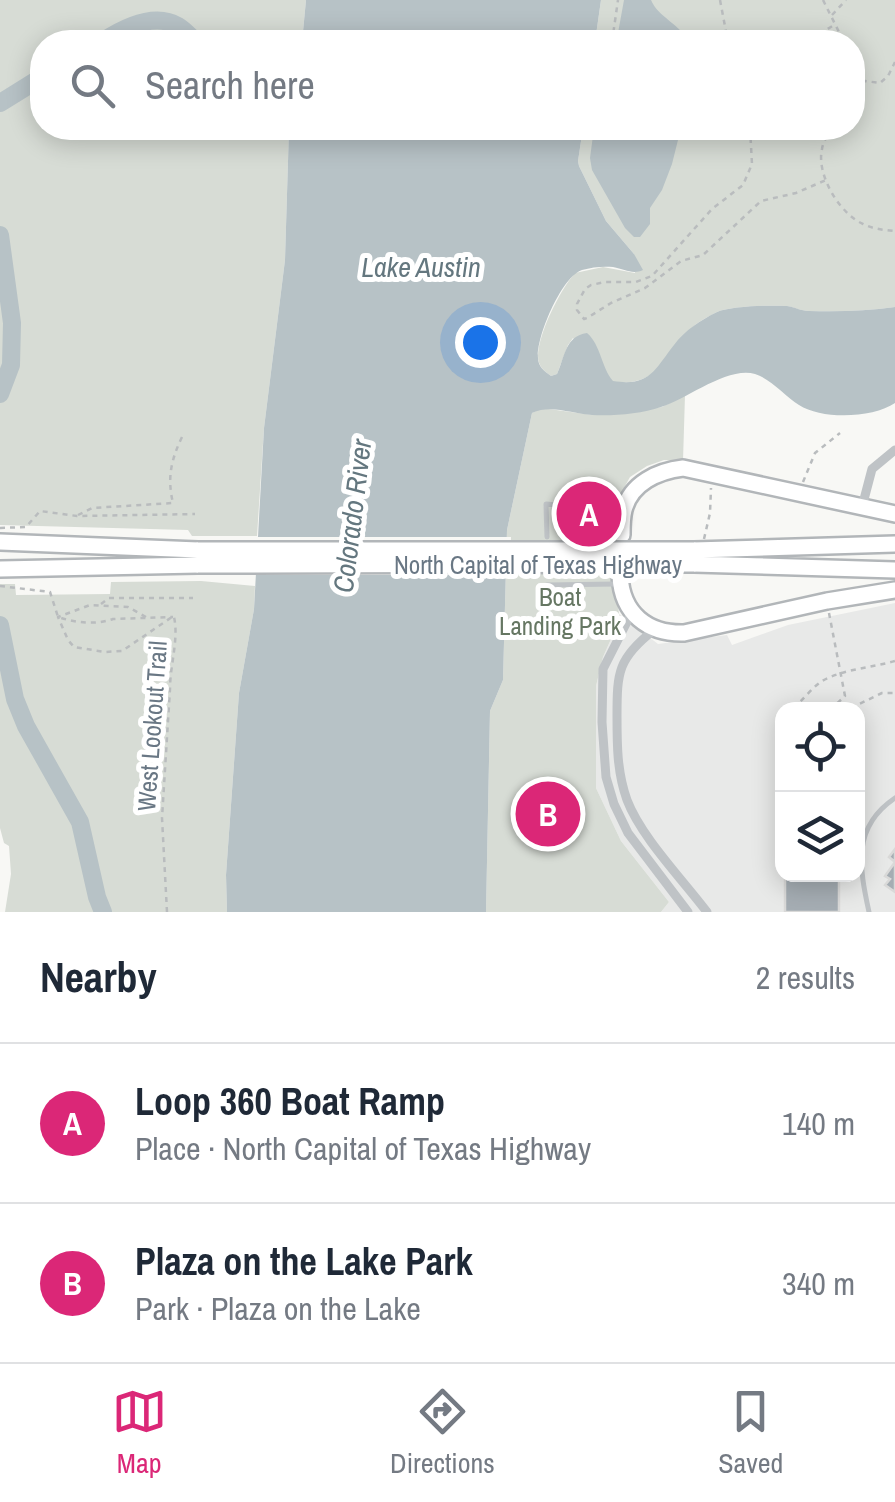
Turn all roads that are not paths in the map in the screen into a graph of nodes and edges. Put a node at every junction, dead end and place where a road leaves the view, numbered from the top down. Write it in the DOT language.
graph roads {
  1 [pos="895,450"];
  2 [pos="862,506"];
  3 [pos="623,511"];
  4 [pos="895,514"];
  5 [pos="622,535"];
  6 [pos="547,537"];
  7 [pos="0,542"];
  8 [pos="895,544"];
  9 [pos="696,555"];
  10 [pos="198,557"];
  11 [pos="0,569"];
  12 [pos="895,570"];
  13 [pos="620,580"];
  14 [pos="895,590"];
  15 [pos="632,612"];
  16 [pos="504,622"];
  17 [pos="654,630"];
  18 [pos="895,798"];
  19 [pos="688,912"];
  20 [pos="707,912"];
  21 [pos="869,912"];
  1 -- 2 [label="street"];
  2 -- 3 [label="highway"];
  2 -- 4 [label="highway"];
  3 -- 5 [label="highway"];
  3 -- 6 [label="lane"];
  7 -- 10 [label="highway, North Capital of Texas Highway"];
  8 -- 9 [label="highway, North Capital of Texas Highway"];
  9 -- 10 [label="highway, North Capital of Texas Highway, bridge"];
  9 -- 12 [label="highway, North Capital of Texas Highway"];
  10 -- 11 [label="highway, North Capital of Texas Highway"];
  13 -- 15 [label="highway"];
  13 -- 16 [label="lane"];
  14 -- 17 [label="highway"];
  15 -- 17 [label="highway"];
  15 -- 19 [label="street"];
  17 -- 20 [label="street"];
  18 -- 21 [label="lane"];
}
